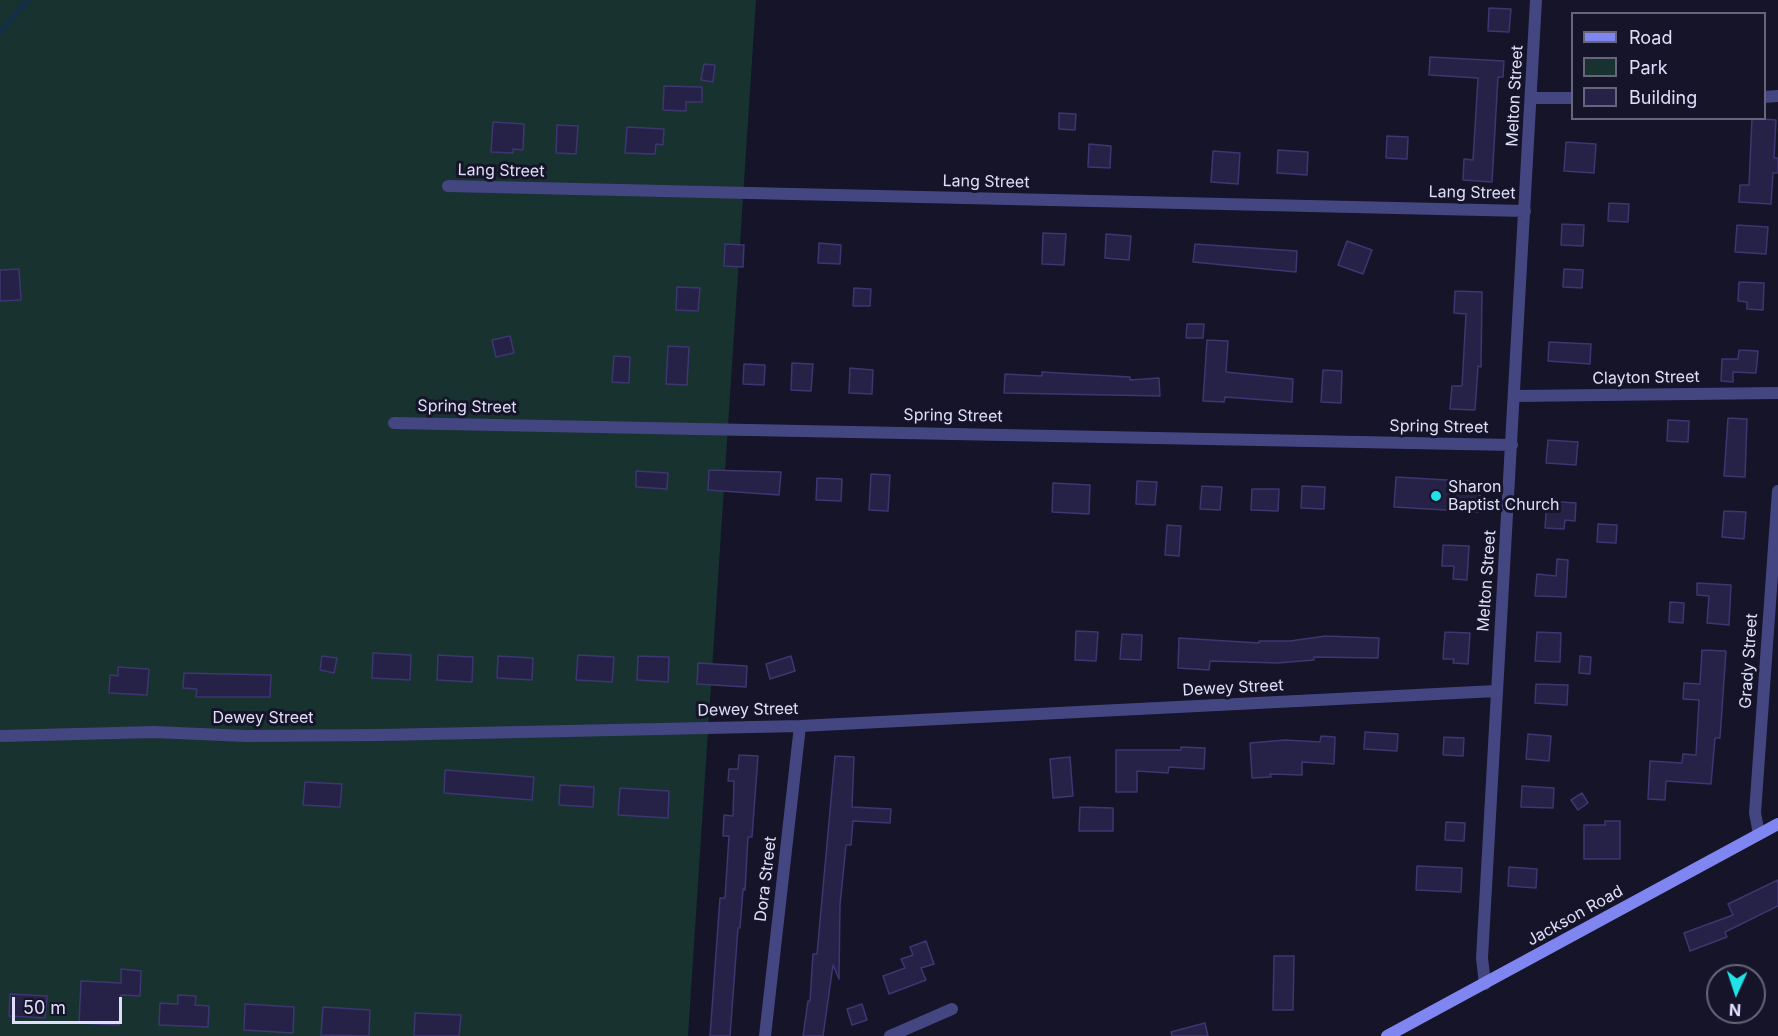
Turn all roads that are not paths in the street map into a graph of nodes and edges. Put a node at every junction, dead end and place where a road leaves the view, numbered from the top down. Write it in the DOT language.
graph roads {
  1 [pos="1536,0"];
  2 [pos="1532,98"];
  3 [pos="1571,98"];
  4 [pos="448,186"];
  5 [pos="1525,211"];
  6 [pos="1778,393"];
  7 [pos="1515,396"];
  8 [pos="394,423"];
  9 [pos="1512,445"];
  10 [pos="1778,491"];
  11 [pos="1496,691"];
  12 [pos="800,726"];
  13 [pos="0,736"];
  14 [pos="1778,824"];
  15 [pos="1759,834"];
  16 [pos="1485,984"];
  17 [pos="952,1009"];
  18 [pos="765,1036"];
  19 [pos="890,1036"];
  20 [pos="1387,1036"];
  1 -- 2 [label="street, Melton Street"];
  2 -- 3 [label="street"];
  2 -- 5 [label="street, Melton Street"];
  4 -- 5 [label="street, Lang Street"];
  5 -- 7 [label="street, Melton Street"];
  6 -- 7 [label="street, Clayton Street"];
  7 -- 9 [label="street, Melton Street"];
  8 -- 9 [label="street, Spring Street"];
  9 -- 11 [label="street, Melton Street"];
  10 -- 15 [label="street, Grady Street"];
  11 -- 12 [label="street, Dewey Street"];
  11 -- 16 [label="street, Melton Street"];
  12 -- 13 [label="street, Dewey Street"];
  12 -- 18 [label="street, Dora Street"];
  14 -- 15 [label="main road, Jackson Road"];
  15 -- 16 [label="main road, Jackson Road"];
  16 -- 20 [label="main road, Jackson Road"];
  17 -- 19 [label="street"];
}
